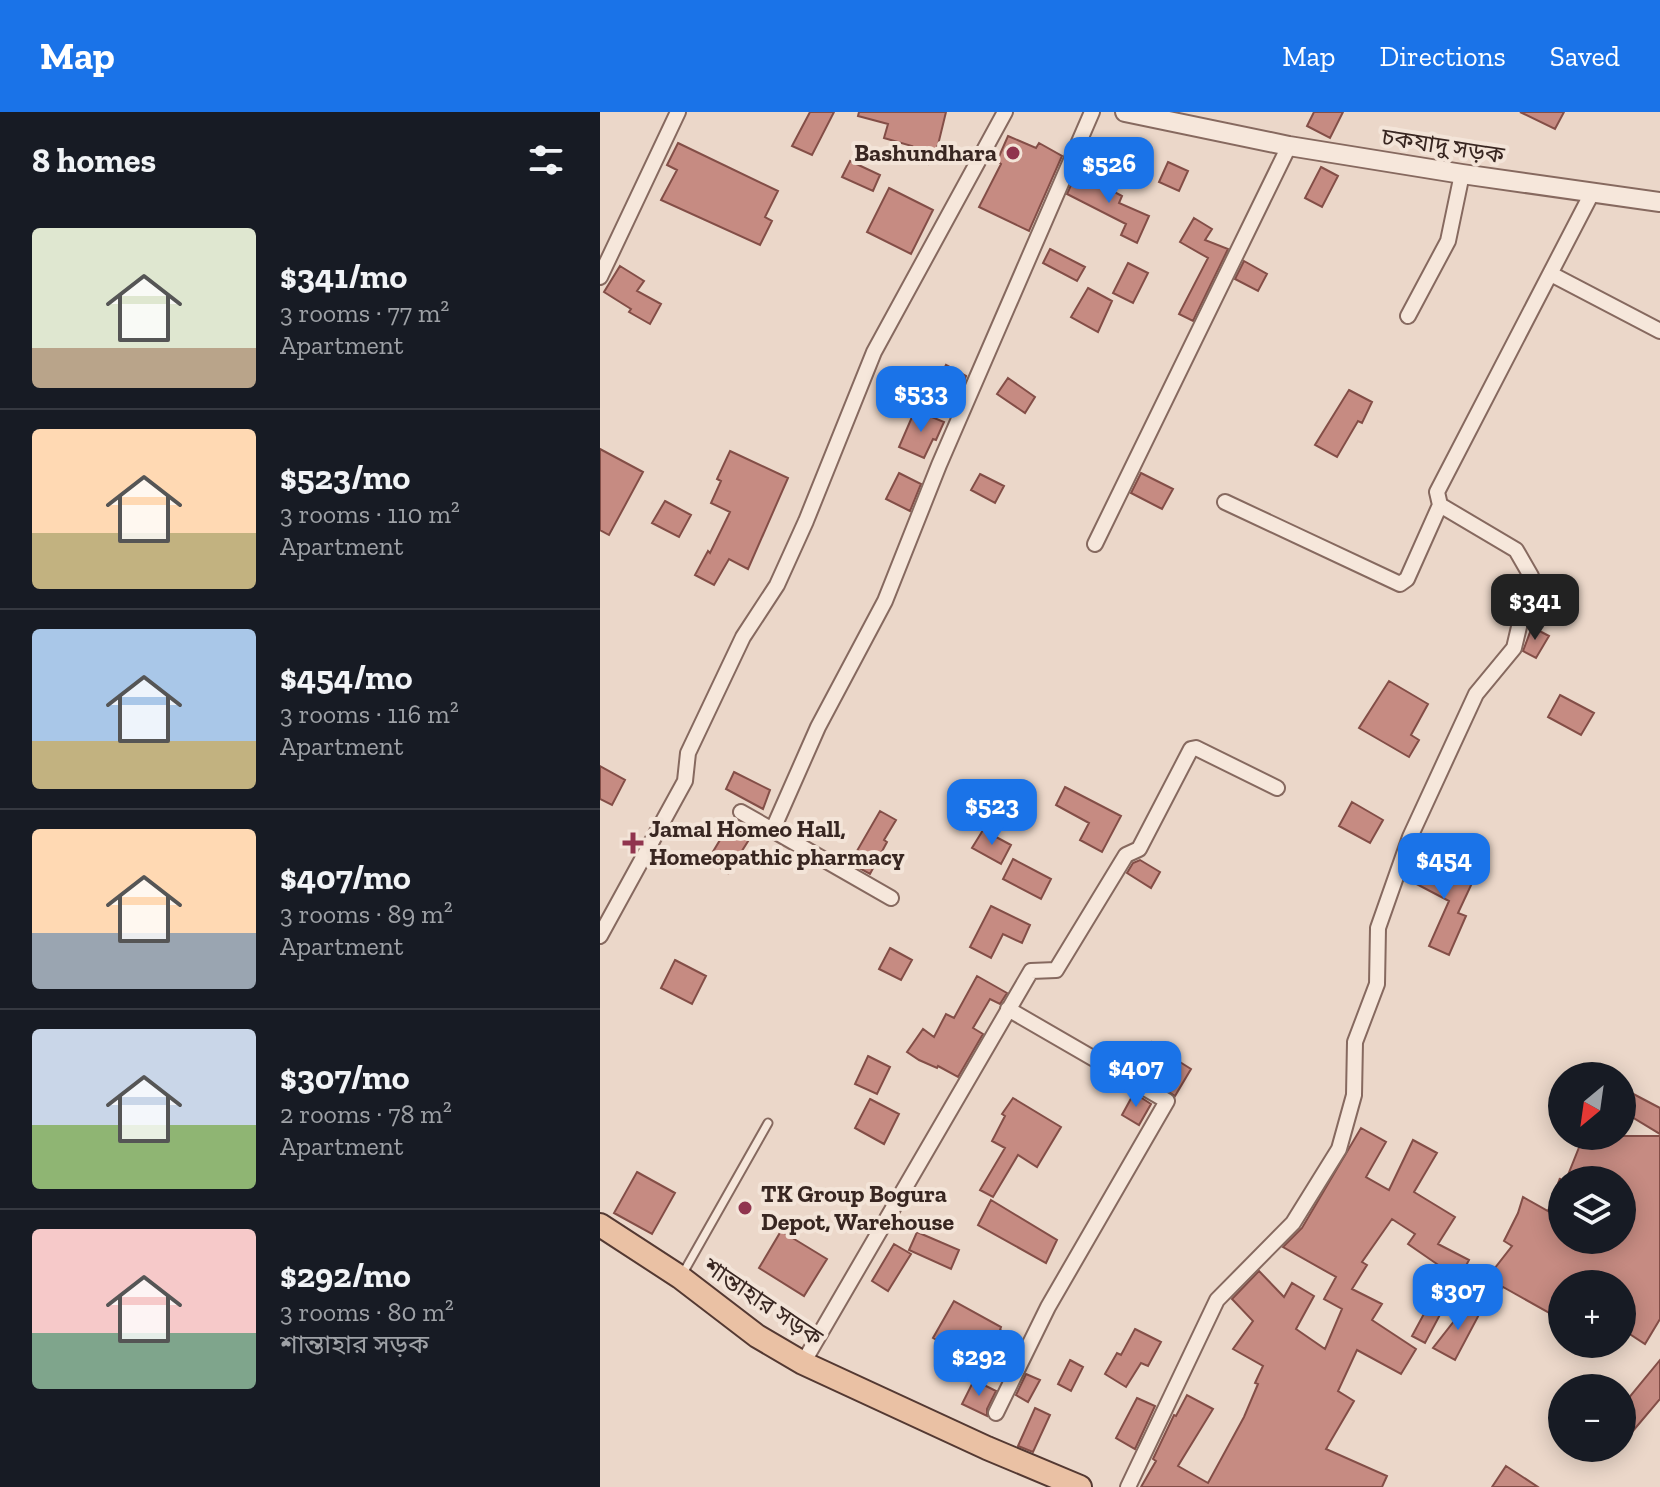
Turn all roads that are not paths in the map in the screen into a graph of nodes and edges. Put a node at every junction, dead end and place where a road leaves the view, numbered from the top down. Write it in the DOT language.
graph roads {
  1 [pos="678,112"];
  2 [pos="1005,112"];
  3 [pos="1092,112"];
  4 [pos="1125,112"];
  5 [pos="1289,146"];
  6 [pos="1462,174"];
  7 [pos="1593,191"];
  8 [pos="1660,202"];
  9 [pos="1551,274"];
  10 [pos="600,277"];
  11 [pos="1408,316"];
  12 [pos="1660,331"];
  13 [pos="1225,502"];
  14 [pos="1440,505"];
  15 [pos="1095,544"];
  16 [pos="1277,788"];
  17 [pos="741,812"];
  18 [pos="773,829"];
  19 [pos="891,898"];
  20 [pos="600,936"];
  21 [pos="1008,1009"];
  22 [pos="768,1123"];
  23 [pos="600,1225"];
  24 [pos="680,1277"];
  25 [pos="803,1363"];
  26 [pos="996,1413"];
  27 [pos="1080,1487"];
  28 [pos="1128,1487"];
  1 -- 10 [label="street"];
  2 -- 20 [label="street"];
  3 -- 18 [label="street"];
  4 -- 5 [label="street, চকযাদু সড়ক"];
  5 -- 6 [label="street, চকযাদু সড়ক"];
  5 -- 15 [label="street"];
  6 -- 7 [label="street, চকযাদু সড়ক"];
  6 -- 11 [label="street"];
  7 -- 8 [label="street, চকযাদু সড়ক"];
  7 -- 9 [label="street"];
  9 -- 12 [label="street"];
  9 -- 14 [label="street"];
  13 -- 14 [label="street"];
  14 -- 28 [label="street"];
  16 -- 21 [label="street"];
  17 -- 18 [label="street"];
  18 -- 19 [label="street"];
  21 -- 25 [label="street"];
  21 -- 26 [label="street"];
  22 -- 24 [label="lane"];
  23 -- 24 [label="main road, শান্তাহার সড়ক"];
  24 -- 25 [label="main road, শান্তাহার সড়ক"];
  25 -- 27 [label="main road, শান্তাহার সড়ক"];
}
